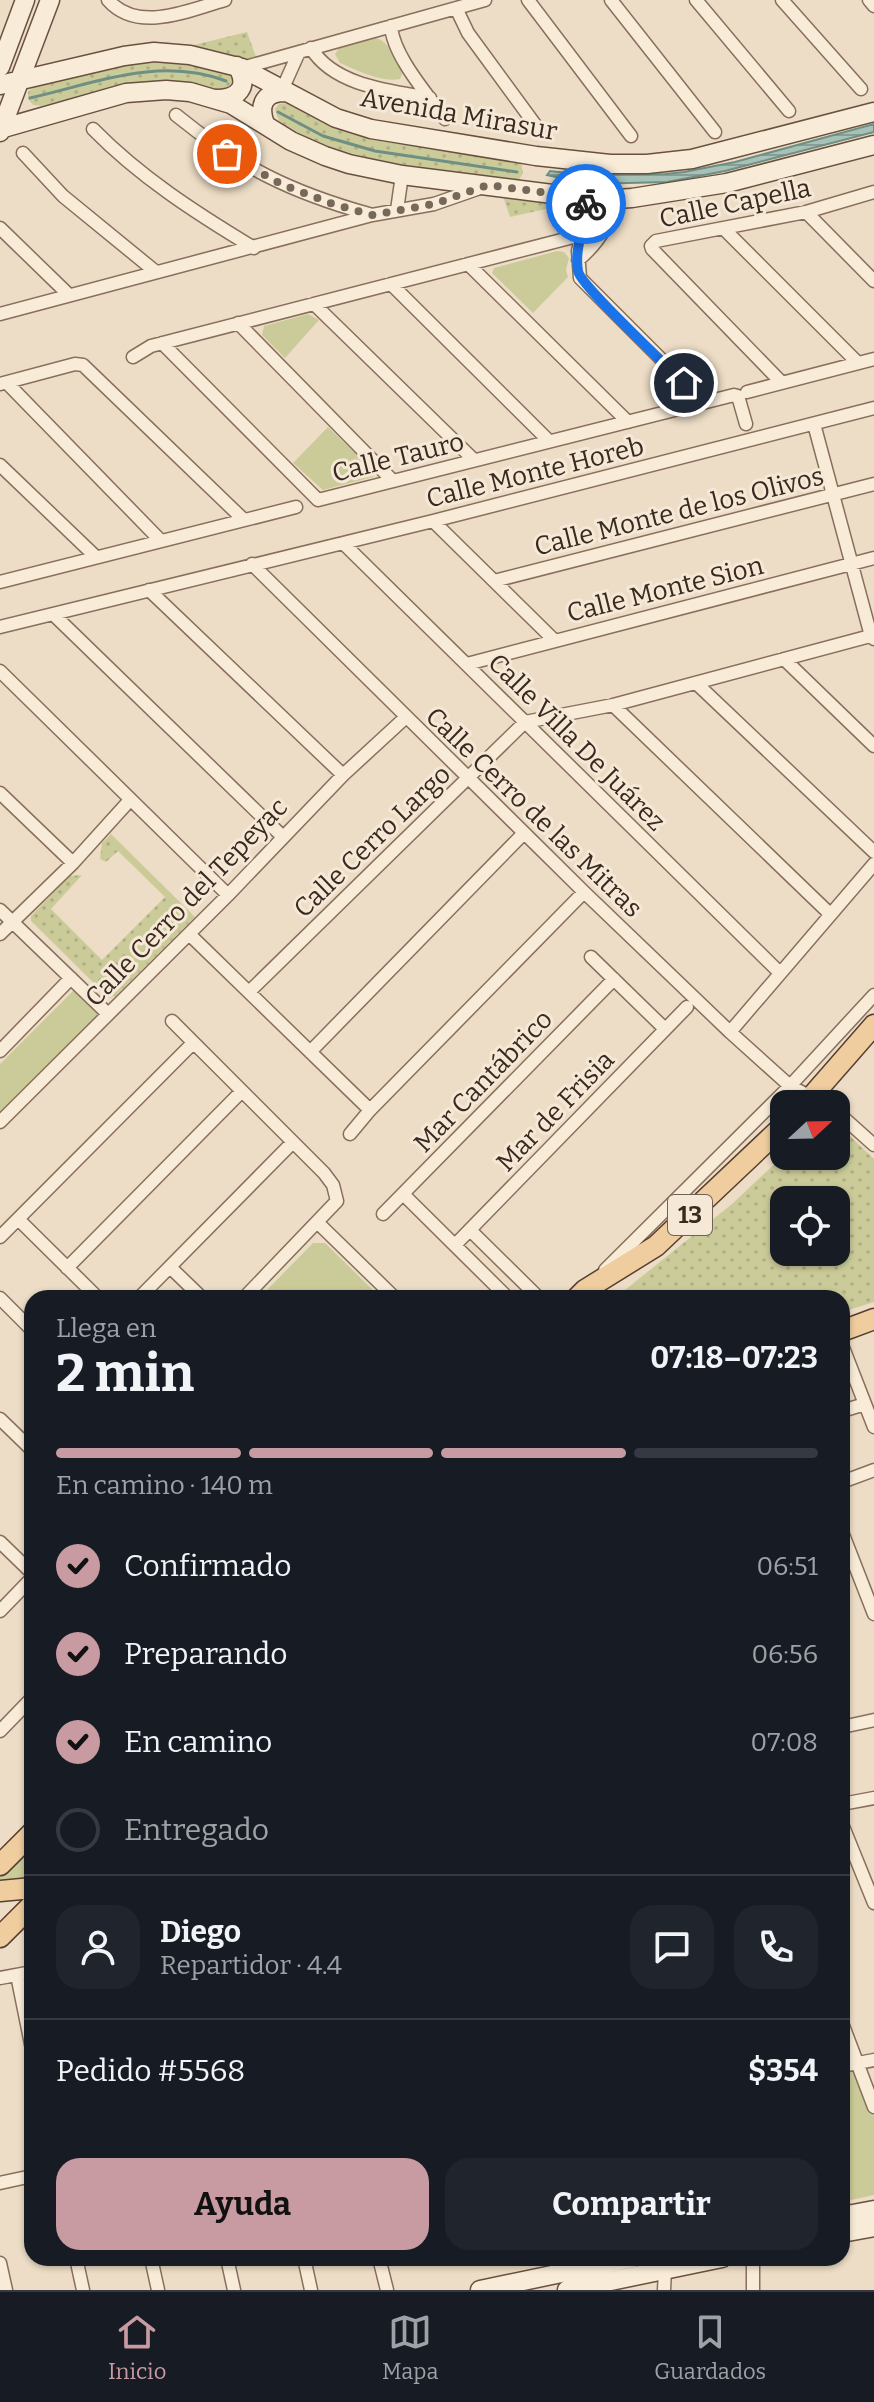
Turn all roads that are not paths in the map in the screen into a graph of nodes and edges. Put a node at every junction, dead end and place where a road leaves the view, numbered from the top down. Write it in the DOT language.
graph roads {
  1 [pos="25,0"];
  2 [pos="50,0"];
  3 [pos="108,0"];
  4 [pos="225,0"];
  5 [pos="485,0"];
  6 [pos="528,0"];
  7 [pos="611,0"];
  8 [pos="696,0"];
  9 [pos="782,0"];
  10 [pos="869,0"];
  11 [pos="874,6"];
  12 [pos="456,8"];
  13 [pos="391,26"];
  14 [pos="305,50"];
  15 [pos="0,67"];
  16 [pos="240,67"];
  17 [pos="21,81"];
  18 [pos="0,85"];
  19 [pos="861,89"];
  20 [pos="283,91"];
  21 [pos="430,98"];
  22 [pos="216,99"];
  23 [pos="789,111"];
  24 [pos="874,112"];
  25 [pos="176,115"];
  26 [pos="445,119"];
  27 [pos="265,124"];
  28 [pos="93,129"];
  29 [pos="1,130"];
  30 [pos="539,130"];
  31 [pos="715,132"];
  32 [pos="631,136"];
  33 [pos="874,145"];
  34 [pos="23,153"];
  35 [pos="536,156"];
  36 [pos="402,175"];
  37 [pos="488,185"];
  38 [pos="530,190"];
  39 [pos="874,192"];
  40 [pos="586,198"];
  41 [pos="615,199"];
  42 [pos="397,210"];
  43 [pos="806,212"];
  44 [pos="372,215"];
  45 [pos="0,228"];
  46 [pos="725,230"];
  47 [pos="581,235"];
  48 [pos="254,248"];
  49 [pos="578,260"];
  50 [pos="468,264"];
  51 [pos="156,272"];
  52 [pos="874,281"];
  53 [pos="391,284"];
  54 [pos="69,295"];
  55 [pos="314,304"];
  56 [pos="0,314"];
  57 [pos="238,323"];
  58 [pos="162,343"];
  59 [pos="133,357"];
  60 [pos="874,359"];
  61 [pos="858,363"];
  62 [pos="782,383"];
  63 [pos="4,384"];
  64 [pos="747,392"];
  65 [pos="704,402"];
  66 [pos="874,408"];
  67 [pos="628,422"];
  68 [pos="746,424"];
  69 [pos="814,424"];
  70 [pos="549,441"];
  71 [pos="474,460"];
  72 [pos="0,465"];
  73 [pos="393,481"];
  74 [pos="874,484"];
  75 [pos="832,495"];
  76 [pos="296,507"];
  77 [pos="244,520"];
  78 [pos="433,521"];
  79 [pos="161,541"];
  80 [pos="343,543"];
  81 [pos="96,557"];
  82 [pos="874,558"];
  83 [pos="252,564"];
  84 [pos="850,565"];
  85 [pos="1,580"];
  86 [pos="494,581"];
  87 [pos="149,590"];
  88 [pos="53,614"];
  89 [pos="0,627"];
  90 [pos="873,637"];
  91 [pos="554,640"];
  92 [pos="784,659"];
  93 [pos="467,664"];
  94 [pos="0,671"];
  95 [pos="696,683"];
  96 [pos="613,705"];
  97 [pos="406,717"];
  98 [pos="525,722"];
  99 [pos="874,746"];
  100 [pos="343,775"];
  101 [pos="468,777"];
  102 [pos="0,793"];
  103 [pos="130,800"];
  104 [pos="524,833"];
  105 [pos="282,836"];
  106 [pos="874,852"];
  107 [pos="73,863"];
  108 [pos="874,864"];
  109 [pos="584,892"];
  110 [pos="228,895"];
  111 [pos="0,910"];
  112 [pos="830,914"];
  113 [pos="12,921"];
  114 [pos="0,934"];
  115 [pos="189,934"];
  116 [pos="591,957"];
  117 [pos="779,972"];
  118 [pos="71,978"];
  119 [pos="614,979"];
  120 [pos="250,991"];
  121 [pos="874,995"];
  122 [pos="687,1007"];
  123 [pos="108,1014"];
  124 [pos="172,1021"];
  125 [pos="874,1025"];
  126 [pos="665,1029"];
  127 [pos="730,1032"];
  128 [pos="193,1043"];
  129 [pos="0,1051"];
  130 [pos="310,1052"];
  131 [pos="790,1086"];
  132 [pos="796,1090"];
  133 [pos="823,1090"];
  134 [pos="242,1091"];
  135 [pos="370,1110"];
  136 [pos="0,1122"];
  137 [pos="850,1124"];
  138 [pos="350,1134"];
  139 [pos="770,1138"];
  140 [pos="293,1142"];
  141 [pos="874,1145"];
  142 [pos="403,1194"];
  143 [pos="383,1214"];
  144 [pos="18,1219"];
  145 [pos="317,1222"];
  146 [pos="470,1230"];
  147 [pos="0,1237"];
  148 [pos="455,1245"];
  149 [pos="170,1267"];
  150 [pos="67,1268"];
  151 [pos="90,1290"];
  152 [pos="147,1290"];
  153 [pos="194,1290"];
  154 [pos="252,1290"];
  155 [pos="387,1290"];
  156 [pos="500,1290"];
  157 [pos="531,1290"];
  158 [pos="585,1290"];
  159 [pos="587,1290"];
  160 [pos="0,1298"];
  161 [pos="874,1319"];
  162 [pos="24,1322"];
  163 [pos="850,1328"];
  164 [pos="850,1366"];
  165 [pos="865,1404"];
  166 [pos="850,1409"];
  167 [pos="0,1419"];
  168 [pos="874,1427"];
  169 [pos="24,1442"];
  170 [pos="874,1470"];
  171 [pos="850,1479"];
  172 [pos="0,1542"];
  173 [pos="850,1552"];
  174 [pos="24,1568"];
  175 [pos="24,1585"];
  176 [pos="0,1611"];
  177 [pos="874,1614"];
  178 [pos="24,1706"];
  179 [pos="874,1720"];
  180 [pos="850,1725"];
  181 [pos="0,1731"];
  182 [pos="874,1798"];
  183 [pos="850,1802"];
  184 [pos="24,1841"];
  185 [pos="850,1844"];
  186 [pos="0,1865"];
  187 [pos="24,1889"];
  188 [pos="0,1891"];
  189 [pos="874,1903"];
  190 [pos="24,1913"];
  191 [pos="0,1937"];
  192 [pos="24,1974"];
  193 [pos="17,1975"];
  194 [pos="0,1978"];
  195 [pos="24,2010"];
  196 [pos="850,2043"];
  197 [pos="874,2060"];
  198 [pos="858,2063"];
  199 [pos="850,2064"];
  200 [pos="874,2107"];
  201 [pos="24,2178"];
  202 [pos="0,2183"];
  203 [pos="874,2210"];
  204 [pos="850,2214"];
  205 [pos="874,2227"];
  206 [pos="850,2232"];
  207 [pos="0,2263"];
  208 [pos="78,2266"];
  209 [pos="153,2266"];
  210 [pos="229,2266"];
  211 [pos="306,2266"];
  212 [pos="381,2266"];
  213 [pos="595,2266"];
  214 [pos="684,2266"];
  215 [pos="753,2266"];
  216 [pos="665,2270"];
  217 [pos="6,2290"];
  218 [pos="83,2290"];
  219 [pos="158,2290"];
  220 [pos="234,2290"];
  221 [pos="311,2290"];
  222 [pos="387,2290"];
  223 [pos="480,2290"];
  224 [pos="567,2290"];
  225 [pos="664,2290"];
  226 [pos="753,2290"];
  1 -- 15 [label="street"];
  2 -- 17 [label="street"];
  3 -- 4 [label="street"];
  5 -- 12 [label="street"];
  6 -- 32 [label="street"];
  7 -- 31 [label="street"];
  8 -- 23 [label="street"];
  9 -- 19 [label="street"];
  10 -- 11 [label="street"];
  12 -- 13 [label="street"];
  12 -- 30 [label="street"];
  13 -- 14 [label="street"];
  13 -- 21 [label="street"];
  14 -- 16 [label="street"];
  14 -- 20 [label="street"];
  14 -- 21 [label="street"];
  16 -- 17 [label="street, Avenida Mirasur"];
  16 -- 20 [label="street, Avenida Mirasur"];
  16 -- 22 [label="street"];
  17 -- 18 [label="street, Avenida Mirasur"];
  17 -- 29 [label="street"];
  20 -- 27 [label="street"];
  20 -- 35 [label="street, Avenida Mirasur"];
  21 -- 26 [label="street"];
  22 -- 27 [label="street"];
  22 -- 29 [label="street"];
  24 -- 35 [label="street, Avenida Mirasur"];
  25 -- 44 [label="street"];
  27 -- 36 [label="street"];
  28 -- 48 [label="street"];
  33 -- 41 [label="street"];
  34 -- 51 [label="street"];
  35 -- 38 [label="street"];
  36 -- 37 [label="street"];
  36 -- 42 [label="street"];
  37 -- 38 [label="street"];
  37 -- 42 [label="street"];
  38 -- 40 [label="street"];
  39 -- 43 [label="street, Calle Capella"];
  40 -- 41 [label="street"];
  40 -- 47 [label="street"];
  41 -- 49 [label="street"];
  42 -- 44 [label="street"];
  43 -- 46 [label="street, Calle Capella"];
  43 -- 52 [label="street"];
  44 -- 48 [label="street"];
  45 -- 54 [label="street"];
  46 -- 61 [label="street"];
  46 -- 62 [label="street, Calle Capella"];
  47 -- 49 [label="street"];
  47 -- 50 [label="street"];
  48 -- 51 [label="street"];
  49 -- 65 [label="street"];
  50 -- 53 [label="street"];
  50 -- 67 [label="street"];
  51 -- 54 [label="street"];
  53 -- 55 [label="street"];
  53 -- 70 [label="street"];
  54 -- 56 [label="street"];
  55 -- 57 [label="street"];
  55 -- 71 [label="street"];
  57 -- 58 [label="street"];
  57 -- 73 [label="street"];
  58 -- 59 [label="street"];
  58 -- 73 [label="street, Calle Tauro"];
  60 -- 61 [label="street"];
  61 -- 62 [label="street"];
  62 -- 64 [label="street"];
  63 -- 77 [label="street"];
  63 -- 79 [label="street"];
  65 -- 67 [label="street, Calle Tauro"];
  65 -- 68 [label="street, Calle Tauro"];
  66 -- 69 [label="street, Calle Monte Horeb"];
  67 -- 70 [label="street, Calle Tauro"];
  69 -- 75 [label="street"];
  69 -- 78 [label="street, Calle Monte Horeb"];
  70 -- 71 [label="street, Calle Tauro"];
  71 -- 73 [label="street, Calle Tauro"];
  72 -- 81 [label="street"];
  74 -- 75 [label="street, Calle Monte de los Olivos"];
  75 -- 84 [label="street"];
  75 -- 86 [label="street, Calle Monte de los Olivos"];
  76 -- 77 [label="street"];
  77 -- 79 [label="street"];
  78 -- 80 [label="street, Calle Monte Horeb"];
  78 -- 86 [label="street"];
  79 -- 81 [label="street"];
  80 -- 83 [label="street, Calle Monte Horeb"];
  80 -- 93 [label="street, Calle Villa De Juárez"];
  81 -- 85 [label="street"];
  82 -- 84 [label="street, Calle Monte Sion"];
  83 -- 87 [label="street, Calle Monte Horeb"];
  83 -- 97 [label="street, Calle Cerro de las Mitras"];
  84 -- 90 [label="street"];
  84 -- 91 [label="street, Calle Monte Sion"];
  86 -- 91 [label="street"];
  87 -- 88 [label="street, Calle Monte Horeb"];
  87 -- 100 [label="street"];
  88 -- 89 [label="street, Calle Monte Horeb"];
  88 -- 105 [label="street"];
  90 -- 92 [label="street"];
  91 -- 93 [label="street, Calle Monte Sion"];
  92 -- 95 [label="street"];
  92 -- 99 [label="street"];
  93 -- 98 [label="street, Calle Villa De Juárez"];
  94 -- 103 [label="street"];
  95 -- 96 [label="street"];
  95 -- 106 [label="street"];
  96 -- 98 [label="street"];
  96 -- 112 [label="street"];
  97 -- 100 [label="street, Calle Cerro del Tepeyac"];
  97 -- 101 [label="street, Calle Cerro de las Mitras"];
  98 -- 101 [label="street, Calle Cerro Largo"];
  98 -- 117 [label="street, Calle Villa De Juárez"];
  100 -- 105 [label="street, Calle Cerro del Tepeyac"];
  101 -- 104 [label="street, Calle Cerro de las Mitras"];
  101 -- 120 [label="street, Calle Cerro Largo"];
  102 -- 107 [label="street"];
  103 -- 107 [label="street"];
  103 -- 110 [label="street"];
  104 -- 109 [label="street, Calle Cerro de las Mitras"];
  104 -- 130 [label="street"];
  105 -- 110 [label="street, Calle Cerro del Tepeyac"];
  107 -- 113 [label="street"];
  108 -- 112 [label="street"];
  109 -- 127 [label="street, Calle Cerro de las Mitras"];
  109 -- 135 [label="street"];
  110 -- 115 [label="street, Calle Cerro del Tepeyac"];
  111 -- 113 [label="street"];
  112 -- 117 [label="street"];
  113 -- 114 [label="street"];
  113 -- 118 [label="street"];
  115 -- 120 [label="street"];
  115 -- 123 [label="street, Calle Cerro del Tepeyac"];
  116 -- 119 [label="street"];
  117 -- 127 [label="street"];
  118 -- 123 [label="street"];
  118 -- 129 [label="street"];
  119 -- 126 [label="street"];
  119 -- 142 [label="street, Mar Cantábrico"];
  120 -- 130 [label="street"];
  121 -- 131 [label="street"];
  122 -- 126 [label="street, Mar de Frisia"];
  123 -- 136 [label="street, Calle Cerro del Tepeyac"];
  124 -- 128 [label="street"];
  125 -- 133 [label="main road"];
  126 -- 146 [label="street, Mar de Frisia"];
  127 -- 131 [label="street, Calle Cerro de las Mitras"];
  128 -- 134 [label="street"];
  128 -- 144 [label="street"];
  130 -- 135 [label="street"];
  131 -- 132 [label="street, Calle Cerro de las Mitras"];
  131 -- 158 [label="street"];
  134 -- 140 [label="street"];
  134 -- 150 [label="street"];
  135 -- 138 [label="street"];
  137 -- 141 [label="street"];
  139 -- 159 [label="main road, 13"];
  140 -- 145 [label="street"];
  140 -- 149 [label="street"];
  142 -- 143 [label="street, Mar Cantábrico"];
  142 -- 148 [label="street"];
  144 -- 147 [label="street"];
  144 -- 150 [label="street"];
  145 -- 154 [label="street"];
  145 -- 155 [label="street"];
  146 -- 148 [label="street, Mar de Frisia"];
  146 -- 157 [label="street"];
  148 -- 156 [label="street"];
  149 -- 152 [label="street"];
  149 -- 153 [label="street"];
  150 -- 151 [label="street"];
  160 -- 162 [label="street"];
  161 -- 163 [label="main road"];
  164 -- 165 [label="street"];
  165 -- 166 [label="street"];
  165 -- 168 [label="street"];
  167 -- 169 [label="street"];
  170 -- 171 [label="street"];
  172 -- 174 [label="street"];
  173 -- 177 [label="street"];
  175 -- 176 [label="street"];
  178 -- 181 [label="street"];
  179 -- 180 [label="street"];
  182 -- 183 [label="street"];
  184 -- 186 [label="main road"];
  185 -- 189 [label="street"];
  187 -- 188 [label="main road"];
  190 -- 191 [label="main road"];
  192 -- 193 [label="street"];
  193 -- 194 [label="street"];
  193 -- 195 [label="street"];
  196 -- 198 [label="street"];
  197 -- 198 [label="street"];
  198 -- 199 [label="street"];
  198 -- 200 [label="street"];
  201 -- 202 [label="street"];
  203 -- 204 [label="street"];
  205 -- 206 [label="street"];
  207 -- 217 [label="street"];
  208 -- 218 [label="street"];
  209 -- 219 [label="street"];
  210 -- 220 [label="street"];
  211 -- 221 [label="street"];
  212 -- 222 [label="street"];
  213 -- 223 [label="street"];
  214 -- 216 [label="street"];
  215 -- 226 [label="street"];
  216 -- 224 [label="street"];
  216 -- 225 [label="street"];
}
